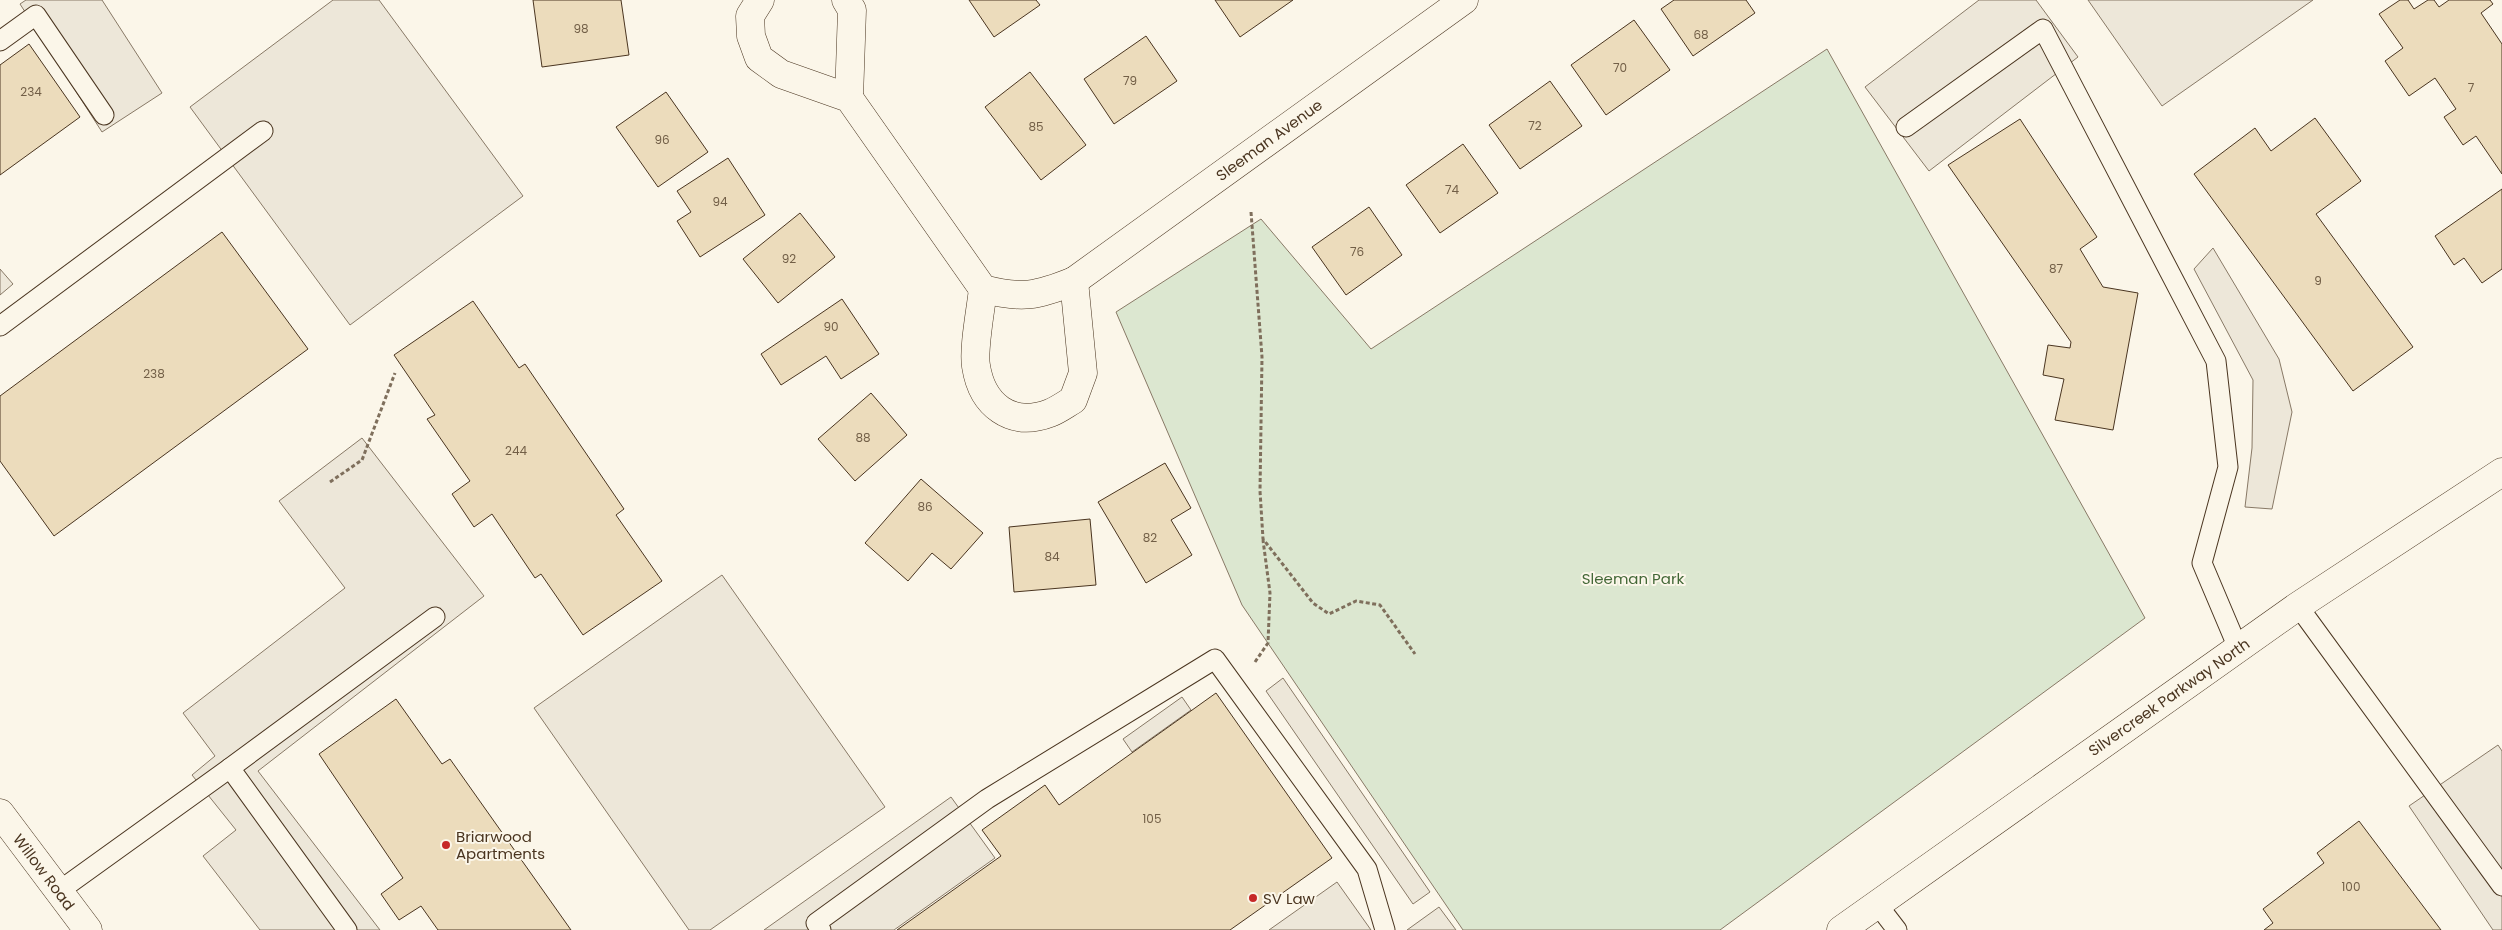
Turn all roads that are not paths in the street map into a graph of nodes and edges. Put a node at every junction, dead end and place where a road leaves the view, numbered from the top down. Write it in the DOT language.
graph roads {
  1 [pos="760,0"];
  2 [pos="846,0"];
  3 [pos="1451,4"];
  4 [pos="0,41"];
  5 [pos="849,98"];
  6 [pos="104,115"];
  7 [pos="1906,126"];
  8 [pos="263,131"];
  9 [pos="1074,281"];
  10 [pos="983,289"];
  11 [pos="0,326"];
  12 [pos="2502,472"];
  13 [pos="2298,606"];
  14 [pos="435,617"];
  15 [pos="2238,648"];
  16 [pos="230,768"];
  17 [pos="0,814"];
  18 [pos="2502,886"];
  19 [pos="59,891"];
  20 [pos="1878,904"];
  21 [pos="1378,926"];
  22 [pos="88,930"];
  23 [pos="346,930"];
  24 [pos="821,930"];
  25 [pos="1841,930"];
  26 [pos="1897,930"];
  1 -- 5 [label="street"];
  2 -- 5 [label="street"];
  3 -- 9 [label="street, Sleeman Avenue"];
  4 -- 6 [label="lane"];
  5 -- 10 [label="street"];
  7 -- 15 [label="lane"];
  8 -- 11 [label="lane"];
  9 -- 10 [label="street, Sleeman Avenue"];
  9 -- 10 [label="street"];
  12 -- 13 [label="street, Silvercreek Parkway North"];
  13 -- 15 [label="street, Silvercreek Parkway North"];
  13 -- 18 [label="lane"];
  14 -- 16 [label="lane"];
  15 -- 20 [label="street, Silvercreek Parkway North"];
  16 -- 19 [label="lane"];
  16 -- 23 [label="lane"];
  17 -- 19 [label="street, Willow Road"];
  19 -- 22 [label="street, Willow Road"];
  20 -- 25 [label="street, Silvercreek Parkway North"];
  20 -- 26 [label="lane"];
  21 -- 24 [label="lane"];
}
